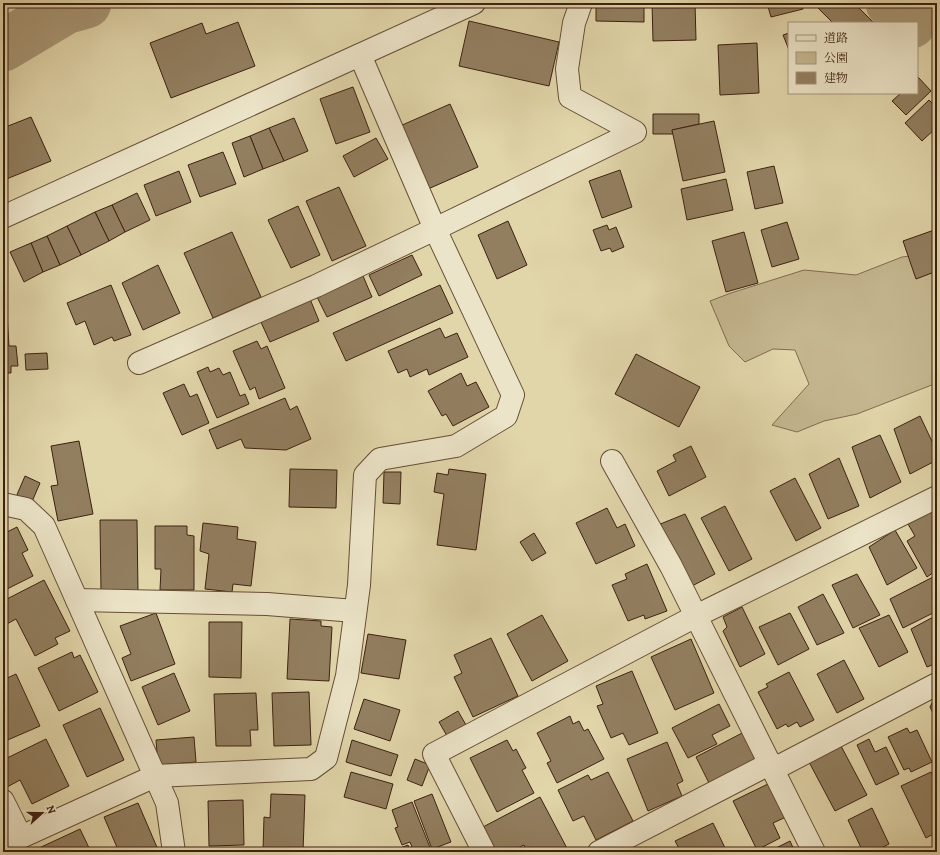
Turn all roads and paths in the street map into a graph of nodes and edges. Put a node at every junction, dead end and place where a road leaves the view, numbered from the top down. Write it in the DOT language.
graph roads {
  1 [pos="474,3"];
  2 [pos="581,3"];
  3 [pos="360,54"];
  4 [pos="3,217"];
  5 [pos="435,229"];
  6 [pos="139,363"];
  7 [pos="612,461"];
  8 [pos="937,497"];
  9 [pos="3,504"];
  10 [pos="76,600"];
  11 [pos="356,611"];
  12 [pos="696,616"];
  13 [pos="937,684"];
  14 [pos="772,766"];
  15 [pos="155,776"];
  16 [pos="3,801"];
  17 [pos="12,842"];
  18 [pos="174,852"];
  19 [pos="484,852"];
  20 [pos="599,852"];
  21 [pos="814,852"];
  1 -- 3 [label="street"];
  2 -- 5 [label="street"];
  3 -- 4 [label="street"];
  3 -- 5 [label="street"];
  5 -- 6 [label="street"];
  5 -- 11 [label="street"];
  7 -- 12 [label="street"];
  8 -- 12 [label="street"];
  9 -- 10 [label="street"];
  10 -- 11 [label="street"];
  10 -- 15 [label="street"];
  11 -- 15 [label="street"];
  12 -- 14 [label="street"];
  12 -- 19 [label="street"];
  13 -- 14 [label="street"];
  14 -- 20 [label="street"];
  14 -- 21 [label="street"];
  15 -- 17 [label="street"];
  15 -- 18 [label="street"];
  16 -- 17 [label="street"];
}
